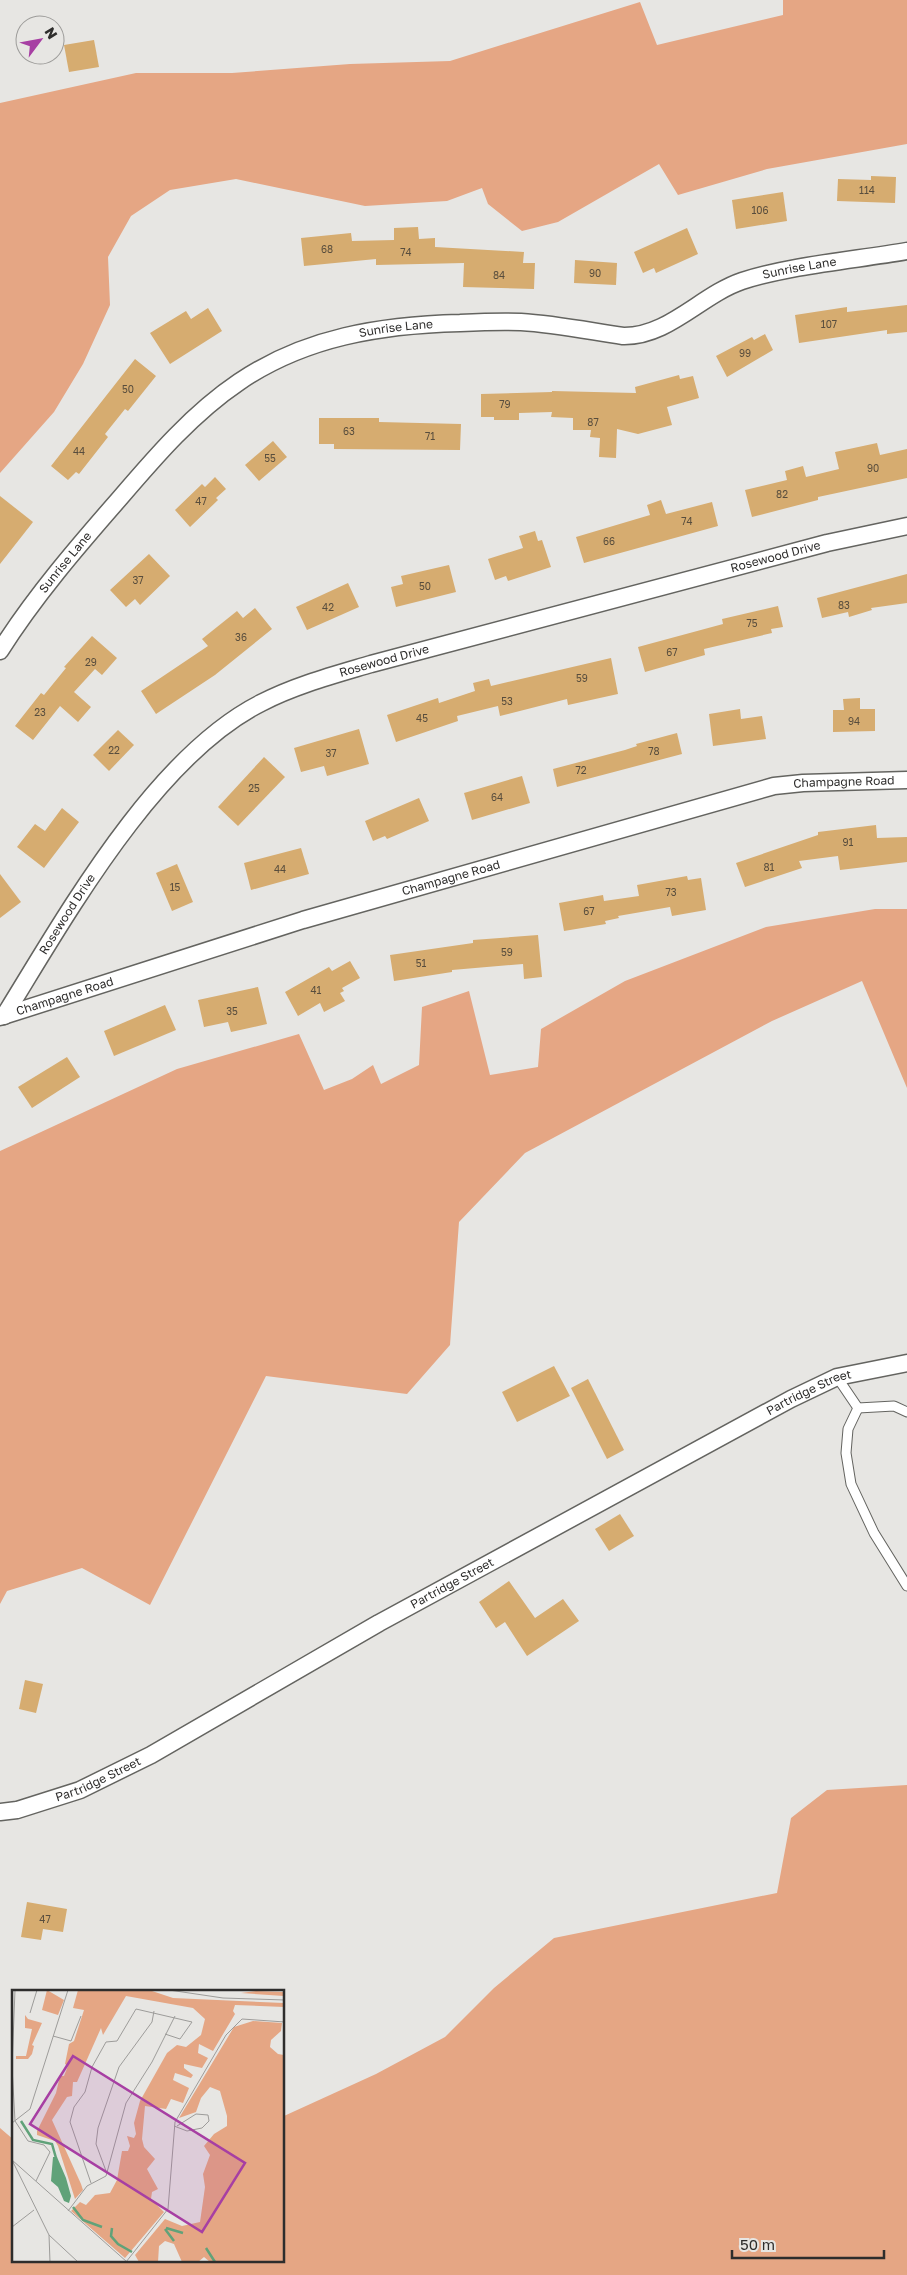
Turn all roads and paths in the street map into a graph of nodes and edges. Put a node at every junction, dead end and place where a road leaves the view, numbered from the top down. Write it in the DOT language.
graph roads {
  1 [pos="907,251"];
  2 [pos="907,526"];
  3 [pos="0,651"];
  4 [pos="907,780"];
  5 [pos="2,1017"];
  6 [pos="907,1362"];
  7 [pos="837,1377"];
  8 [pos="858,1408"];
  9 [pos="907,1412"];
  10 [pos="907,1586"];
  11 [pos="0,1812"];
  1 -- 3 [label="street, Sunrise Lane"];
  2 -- 5 [label="street, Rosewood Drive"];
  4 -- 5 [label="street, Champagne Road"];
  6 -- 7 [label="street, Partridge Street"];
  7 -- 8 [label="lane"];
  7 -- 11 [label="street, Partridge Street"];
  8 -- 9 [label="lane"];
  8 -- 10 [label="lane"];
}
